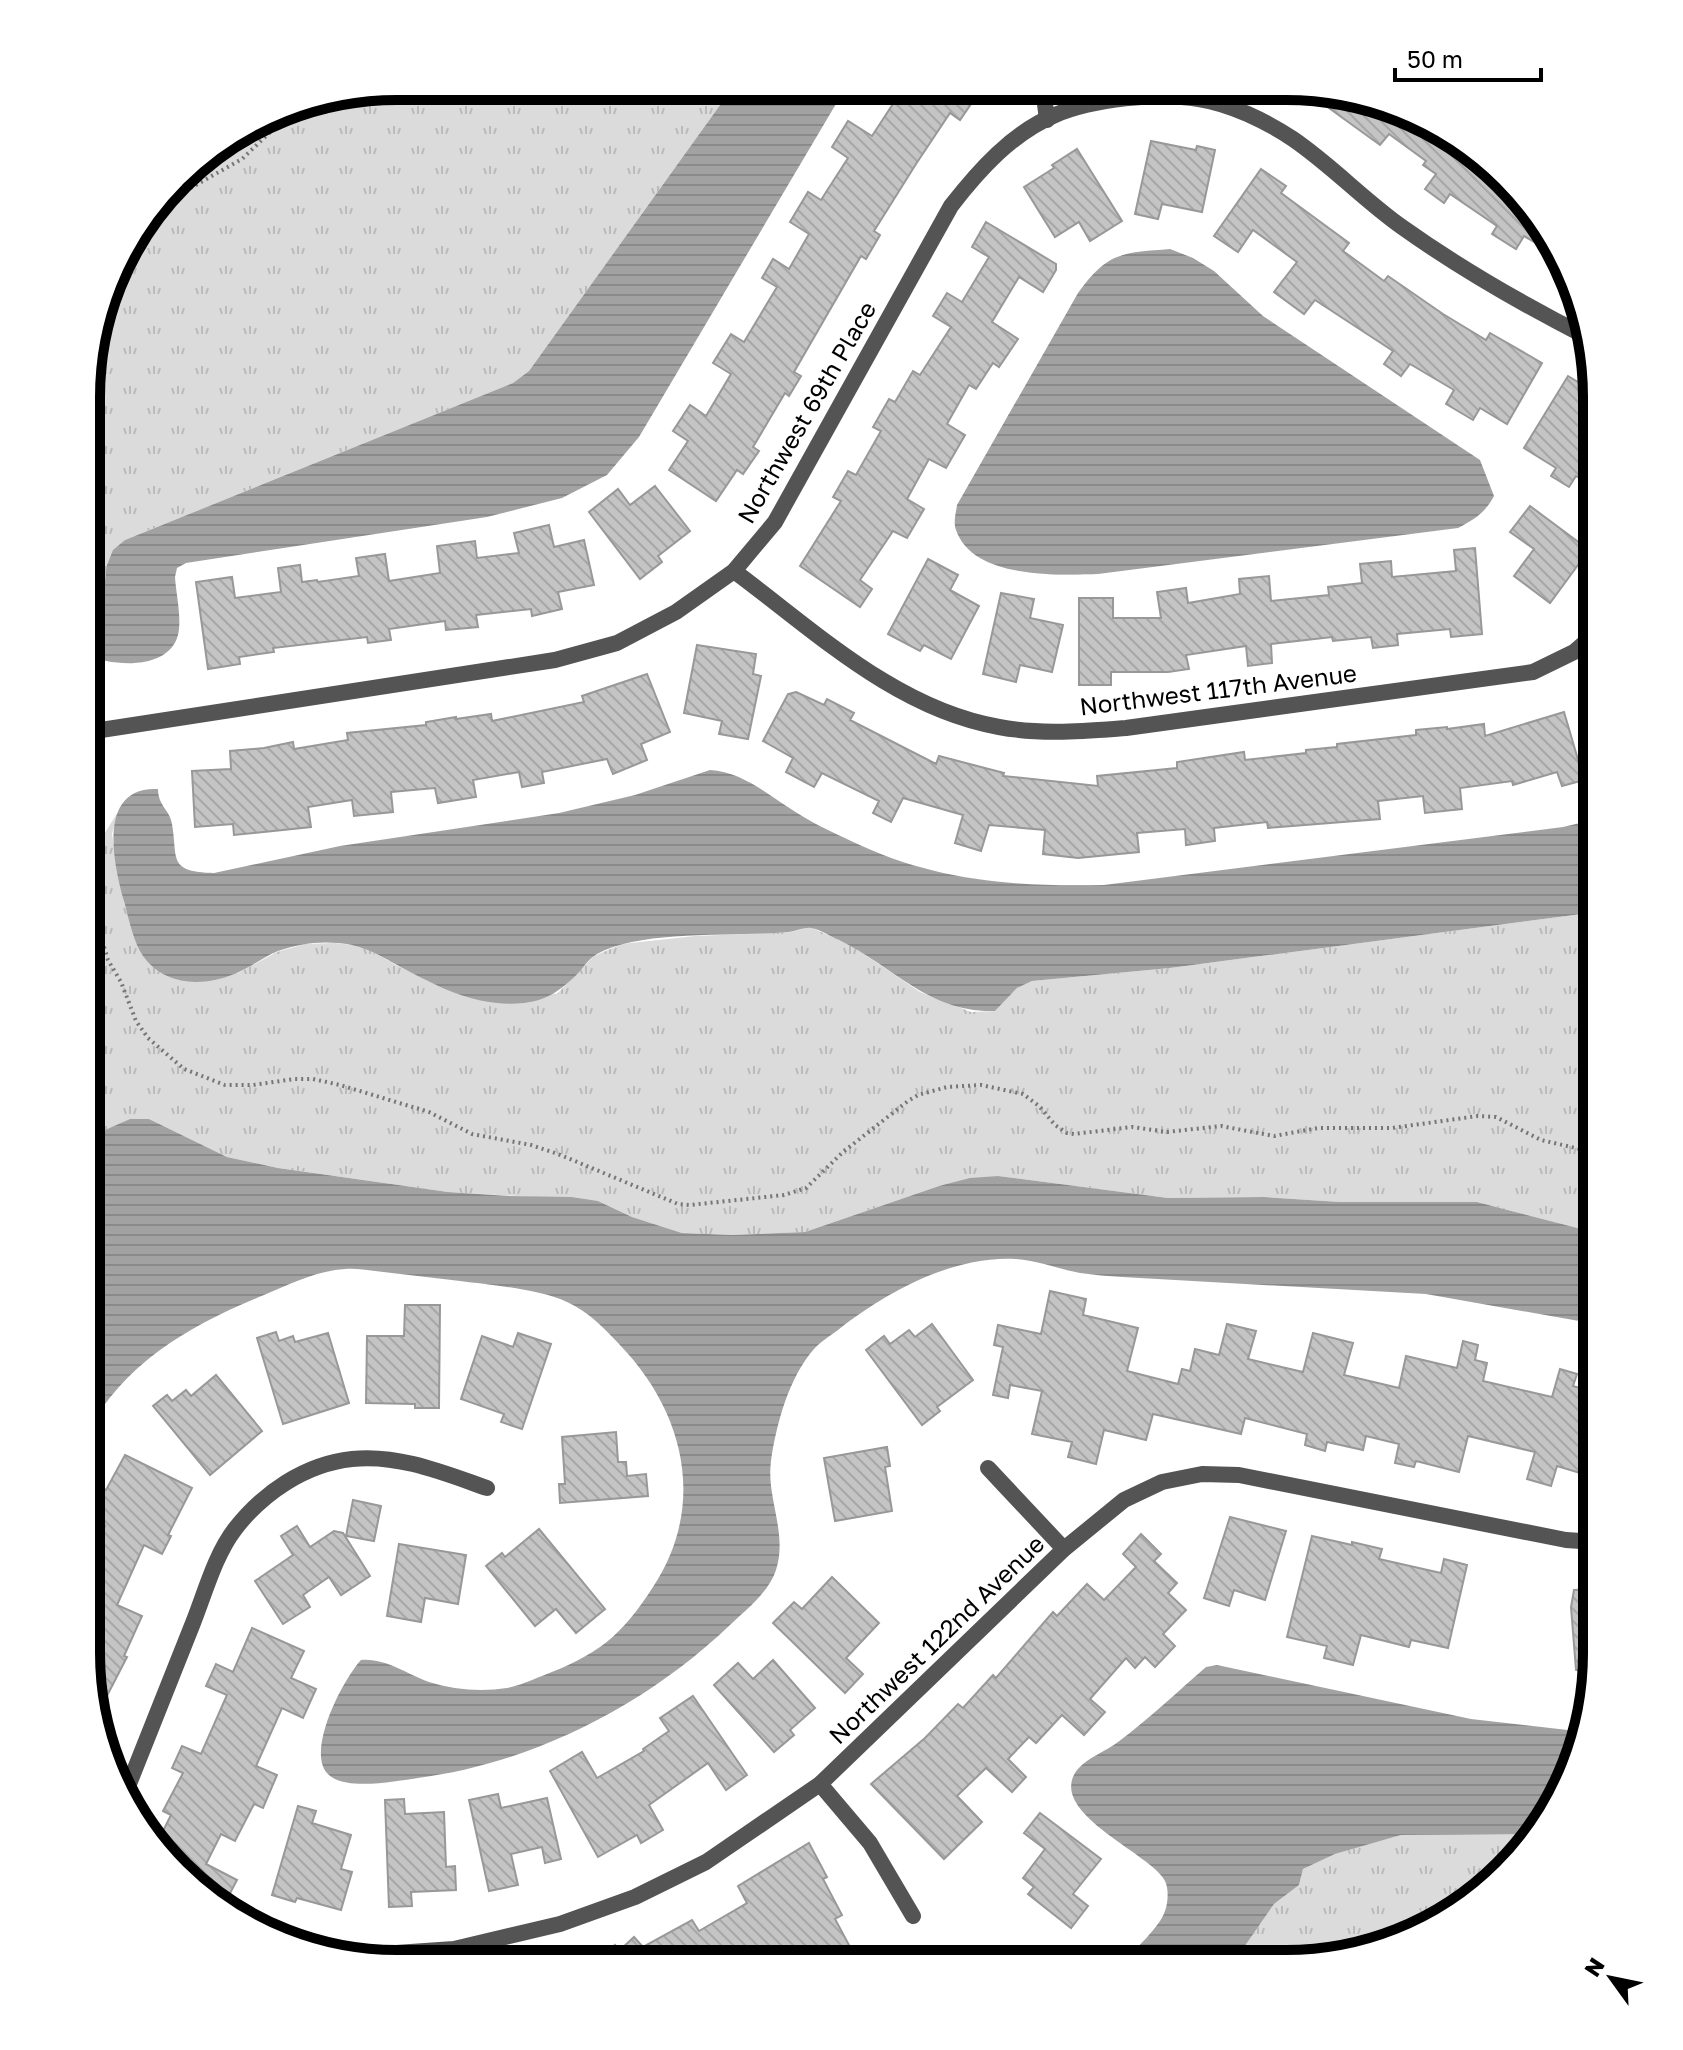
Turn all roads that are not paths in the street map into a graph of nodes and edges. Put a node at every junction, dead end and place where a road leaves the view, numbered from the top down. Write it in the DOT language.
graph roads {
  1 [pos="1044,100"];
  2 [pos="1097,100"];
  3 [pos="1202,100"];
  4 [pos="1047,120"];
  5 [pos="1575,331"];
  6 [pos="734,571"];
  7 [pos="1583,644"];
  8 [pos="100,730"];
  9 [pos="988,1468"];
  10 [pos="487,1488"];
  11 [pos="1583,1541"];
  12 [pos="1064,1549"];
  13 [pos="130,1782"];
  14 [pos="820,1784"];
  15 [pos="913,1916"];
  16 [pos="475,1950"];
  1 -- 4 [label="street"];
  2 -- 4 [label="street, Northwest 69th Place"];
  3 -- 5 [label="street, Northwest 69th Place"];
  4 -- 6 [label="street, Northwest 69th Place"];
  6 -- 7 [label="street, Northwest 117th Avenue"];
  6 -- 8 [label="street, Northwest 69th Place"];
  9 -- 12 [label="street"];
  10 -- 13 [label="street"];
  11 -- 12 [label="street, Northwest 122nd Avenue"];
  12 -- 14 [label="street, Northwest 122nd Avenue"];
  14 -- 15 [label="street"];
  14 -- 16 [label="street, Northwest 122nd Avenue"];
}
